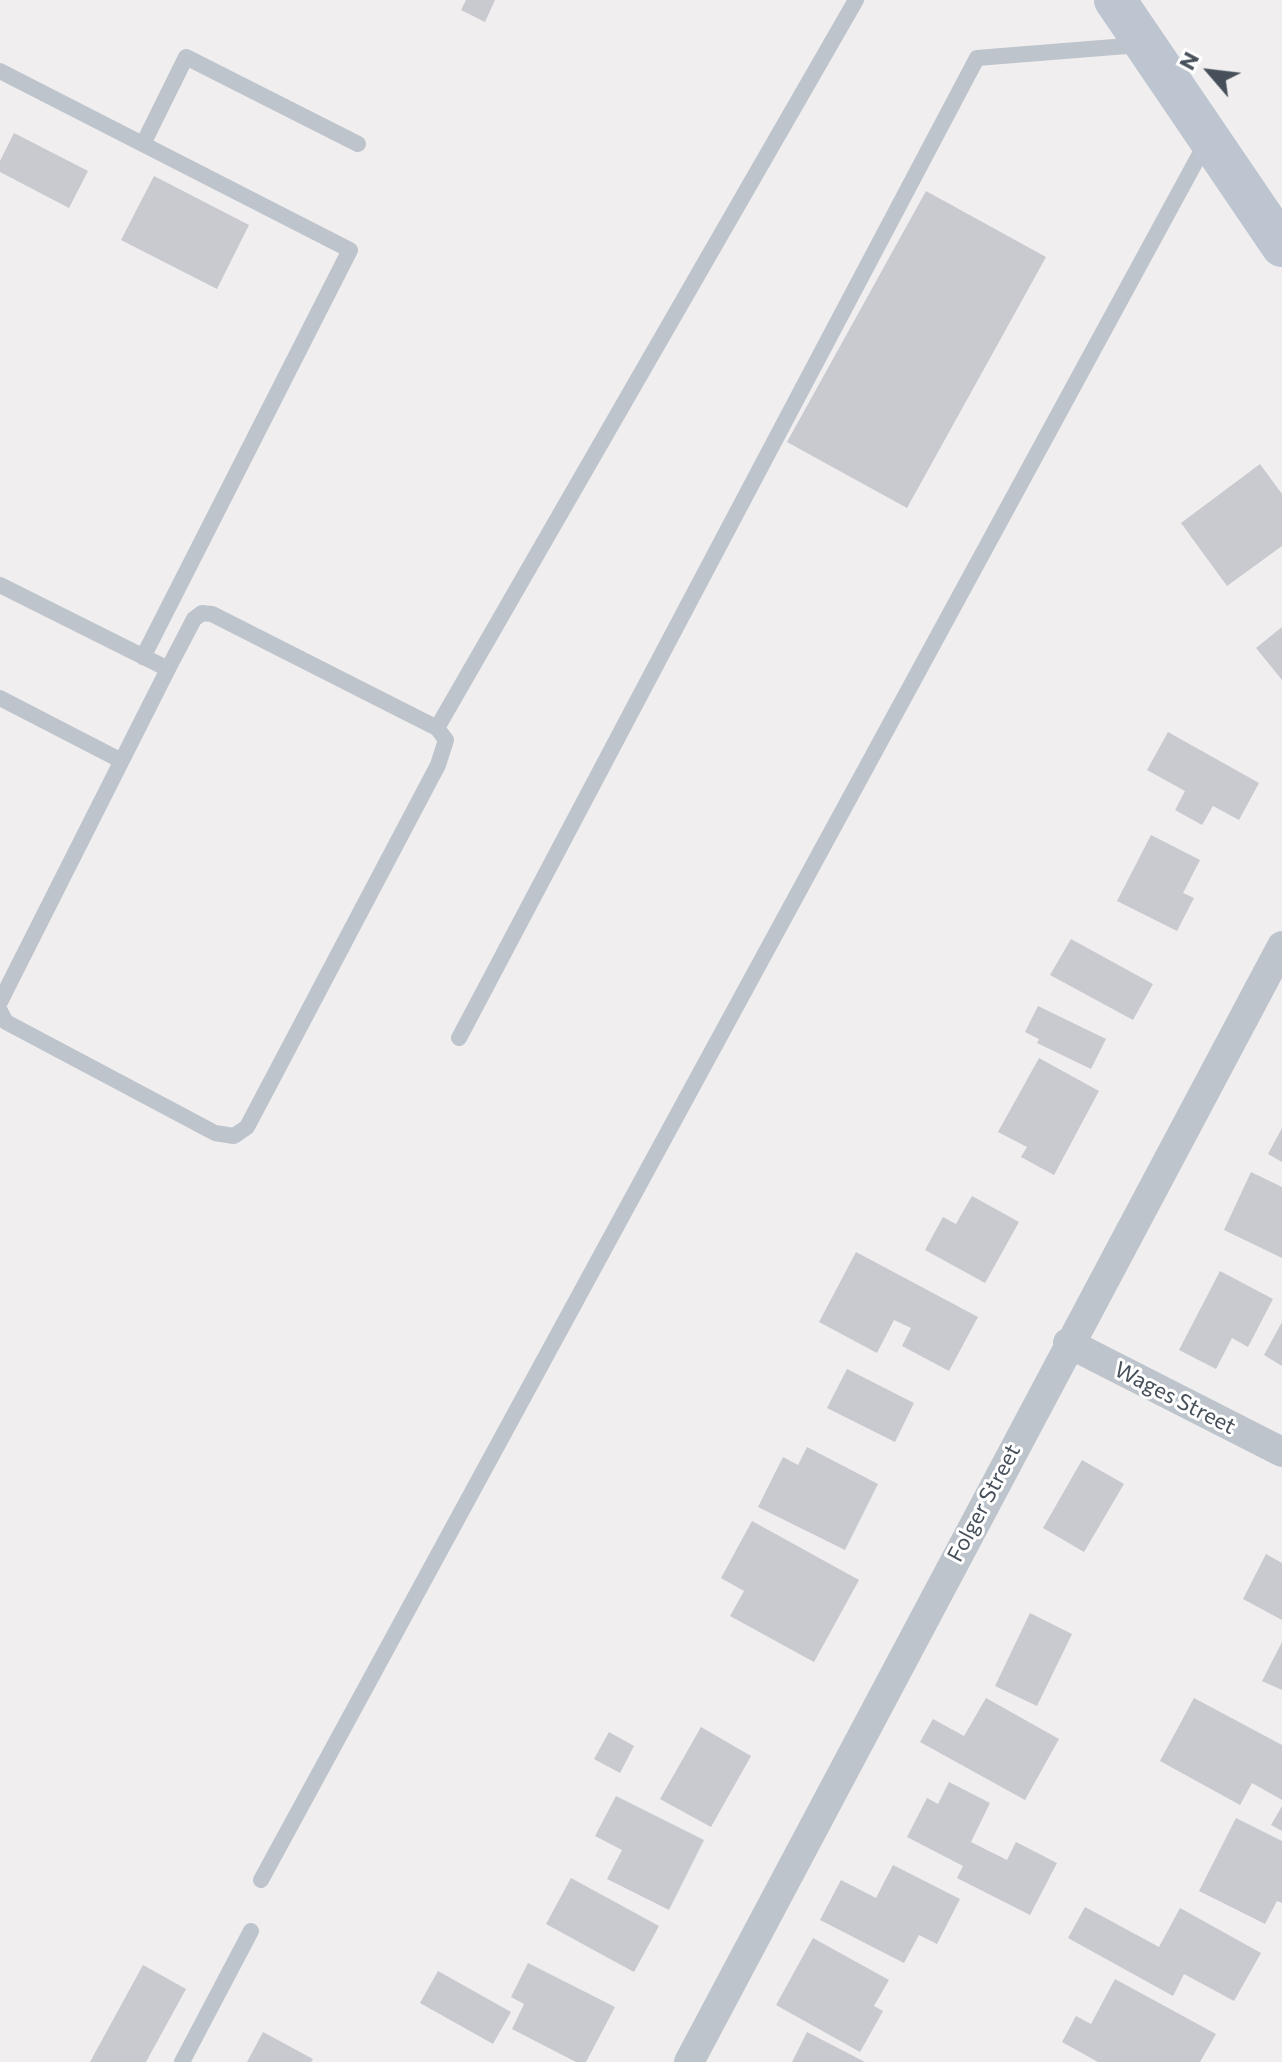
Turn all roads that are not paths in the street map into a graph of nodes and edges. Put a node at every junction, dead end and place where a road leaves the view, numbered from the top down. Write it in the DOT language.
graph roads {
  1 [pos="856,0"];
  2 [pos="1115,0"];
  3 [pos="1145,44"];
  4 [pos="0,71"];
  5 [pos="1207,140"];
  6 [pos="143,144"];
  7 [pos="358,144"];
  8 [pos="1282,246"];
  9 [pos="0,585"];
  10 [pos="143,657"];
  11 [pos="168,669"];
  12 [pos="0,698"];
  13 [pos="437,728"];
  14 [pos="120,760"];
  15 [pos="1282,946"];
  16 [pos="0,1002"];
  17 [pos="0,1011"];
  18 [pos="459,1038"];
  19 [pos="1068,1343"];
  20 [pos="1282,1452"];
  21 [pos="261,1880"];
  22 [pos="251,1931"];
  23 [pos="182,2062"];
  24 [pos="689,2062"];
  1 -- 13 [label="lane"];
  2 -- 3 [label="main road"];
  3 -- 5 [label="main road"];
  3 -- 18 [label="lane"];
  4 -- 6 [label="lane"];
  5 -- 8 [label="main road"];
  5 -- 21 [label="lane"];
  6 -- 7 [label="lane"];
  6 -- 10 [label="lane"];
  9 -- 10 [label="lane"];
  10 -- 11 [label="lane"];
  11 -- 13 [label="lane"];
  11 -- 14 [label="lane"];
  12 -- 14 [label="lane"];
  13 -- 17 [label="lane"];
  14 -- 16 [label="lane"];
  15 -- 19 [label="street, Folger Street"];
  19 -- 20 [label="street, Wages Street"];
  19 -- 24 [label="street, Folger Street"];
  22 -- 23 [label="lane"];
}
